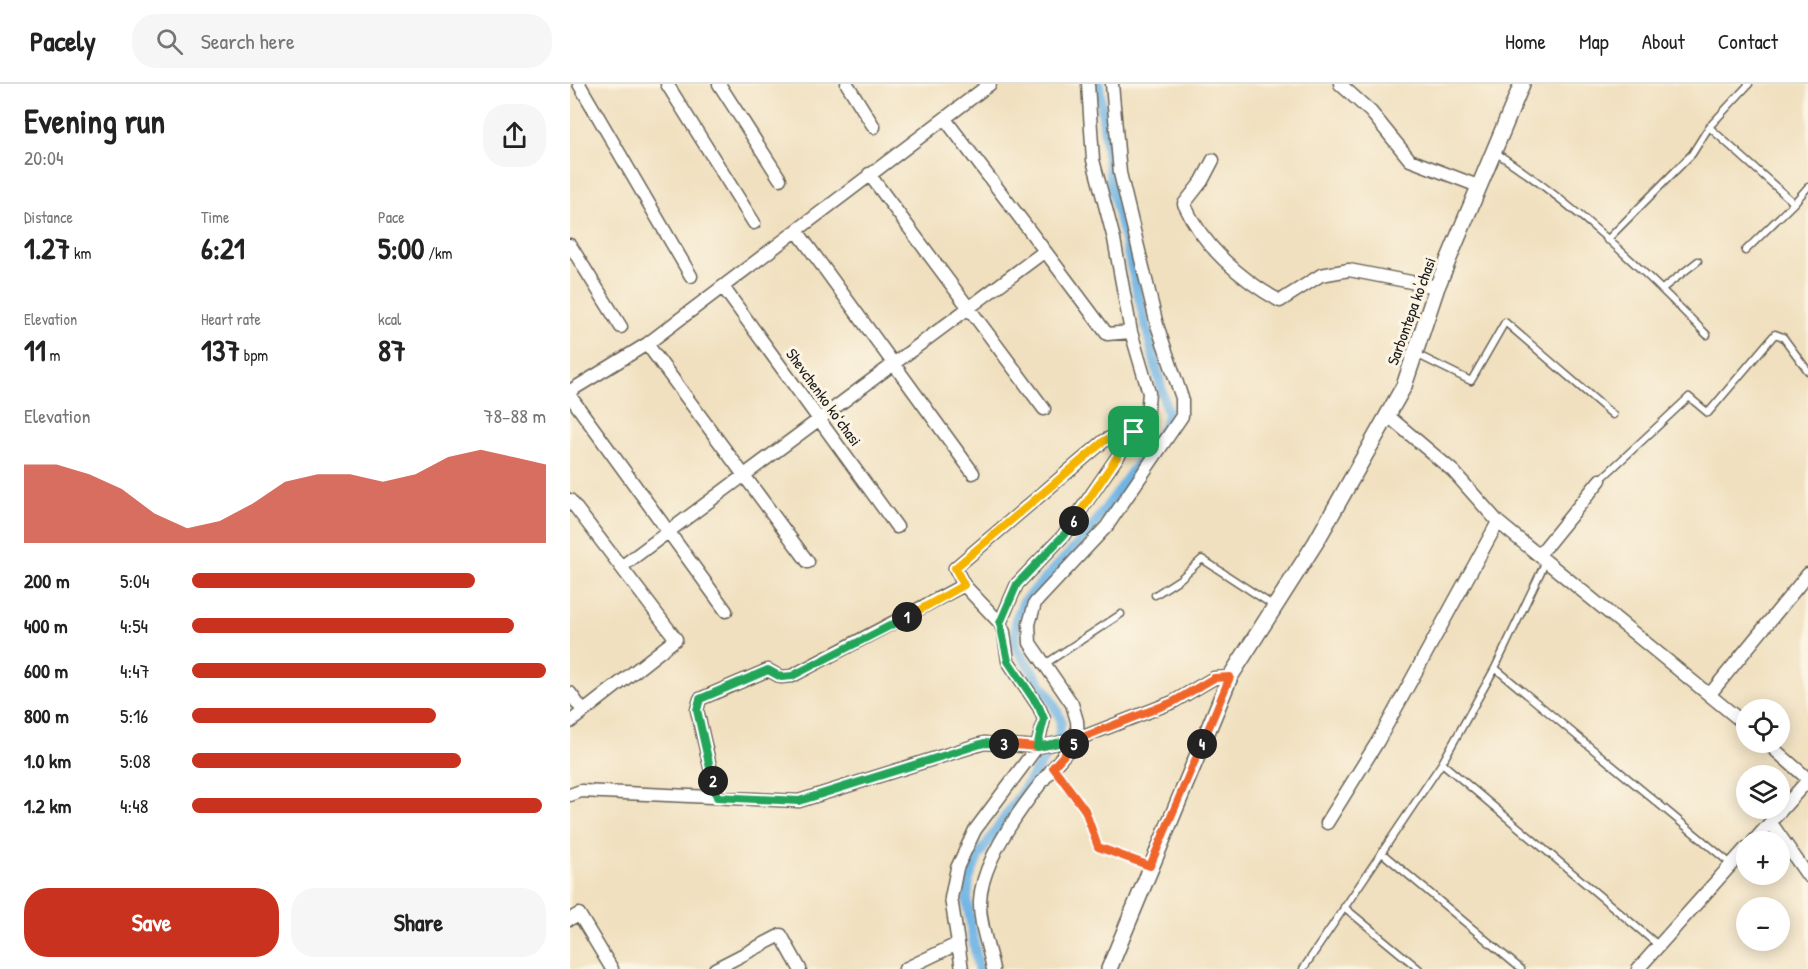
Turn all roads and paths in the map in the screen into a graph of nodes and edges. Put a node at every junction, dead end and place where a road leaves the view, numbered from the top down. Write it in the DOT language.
graph roads {
  1 [pos="579,84"];
  2 [pos="667,84"];
  3 [pos="719,84"];
  4 [pos="848,84"];
  5 [pos="990,84"];
  6 [pos="1089,84"];
  7 [pos="1112,84"];
  8 [pos="1340,84"];
  9 [pos="1522,84"];
  10 [pos="1749,84"];
  11 [pos="945,118"];
  12 [pos="874,127"];
  13 [pos="1709,127"];
  14 [pos="1495,152"];
  15 [pos="1213,160"];
  16 [pos="869,174"];
  17 [pos="780,179"];
  18 [pos="1478,186"];
  19 [pos="1808,188"];
  20 [pos="1794,203"];
  21 [pos="754,223"];
  22 [pos="797,231"];
  23 [pos="1607,240"];
  24 [pos="570,245"];
  25 [pos="1745,250"];
  26 [pos="1045,251"];
  27 [pos="1698,261"];
  28 [pos="691,276"];
  29 [pos="723,287"];
  30 [pos="1437,287"];
  31 [pos="1662,289"];
  32 [pos="970,308"];
  33 [pos="621,327"];
  34 [pos="1131,332"];
  35 [pos="1707,335"];
  36 [pos="647,344"];
  37 [pos="1415,354"];
  38 [pos="894,365"];
  39 [pos="1808,371"];
  40 [pos="570,391"];
  41 [pos="570,396"];
  42 [pos="1044,409"];
  43 [pos="1387,414"];
  44 [pos="1613,415"];
  45 [pos="820,418"];
  46 [pos="1134,432"];
  47 [pos="974,473"];
  48 [pos="743,475"];
  49 [pos="1600,480"];
  50 [pos="570,500"];
  51 [pos="1498,522"];
  52 [pos="897,527"];
  53 [pos="668,531"];
  54 [pos="1543,558"];
  55 [pos="808,562"];
  56 [pos="621,567"];
  57 [pos="1808,574"];
  58 [pos="964,585"];
  59 [pos="1155,596"];
  60 [pos="1275,606"];
  61 [pos="726,611"];
  62 [pos="1121,614"];
  63 [pos="1000,623"];
  64 [pos="1045,664"];
  65 [pos="1495,668"];
  66 [pos="1230,677"];
  67 [pos="570,693"];
  68 [pos="1710,694"];
  69 [pos="584,711"];
  70 [pos="1736,716"];
  71 [pos="570,722"];
  72 [pos="1074,740"];
  73 [pos="1037,747"];
  74 [pos="1778,753"];
  75 [pos="1443,763"];
  76 [pos="1053,767"];
  77 [pos="1808,779"];
  78 [pos="570,795"];
  79 [pos="717,797"];
  80 [pos="1327,823"];
  81 [pos="1771,823"];
  82 [pos="1763,831"];
  83 [pos="1382,853"];
  84 [pos="1736,859"];
  85 [pos="1731,864"];
  86 [pos="1150,866"];
  87 [pos="1806,870"];
  88 [pos="1344,907"];
  89 [pos="570,919"];
  90 [pos="957,944"];
  91 [pos="1658,945"];
  92 [pos="612,969"];
  93 [pos="715,969"];
  94 [pos="800,969"];
  95 [pos="906,969"];
  96 [pos="962,969"];
  97 [pos="993,969"];
  98 [pos="1109,969"];
  99 [pos="1303,969"];
  100 [pos="1419,969"];
  101 [pos="1521,969"];
  102 [pos="1638,969"];
  1 -- 28 [label="street"];
  2 -- 21 [label="street"];
  3 -- 17 [label="street"];
  4 -- 12 [label="street"];
  5 -- 11 [label="street"];
  6 -- 34 [label="street"];
  7 -- 64 [label="street"];
  8 -- 18 [label="street"];
  9 -- 14 [label="street, Sarbontepa ko'chasi"];
  10 -- 13 [label="lane"];
  11 -- 16 [label="street"];
  11 -- 26 [label="street"];
  13 -- 20 [label="lane"];
  13 -- 23 [label="lane"];
  14 -- 18 [label="street, Sarbontepa ko'chasi"];
  14 -- 23 [label="lane"];
  15 -- 30 [label="street"];
  16 -- 22 [label="street"];
  16 -- 32 [label="street"];
  18 -- 30 [label="street, Sarbontepa ko'chasi"];
  19 -- 20 [label="lane"];
  20 -- 25 [label="lane"];
  22 -- 29 [label="street"];
  22 -- 38 [label="street"];
  23 -- 31 [label="lane"];
  24 -- 33 [label="street"];
  26 -- 32 [label="street"];
  26 -- 34 [label="street"];
  27 -- 31 [label="lane"];
  29 -- 36 [label="street"];
  29 -- 45 [label="street, Shevchenko koʻchasi"];
  30 -- 37 [label="street, Sarbontepa ko'chasi"];
  31 -- 35 [label="lane"];
  32 -- 38 [label="street"];
  32 -- 42 [label="street"];
  34 -- 46 [label="street"];
  36 -- 40 [label="street"];
  36 -- 48 [label="street"];
  37 -- 43 [label="street, Sarbontepa ko'chasi"];
  37 -- 44 [label="lane"];
  38 -- 45 [label="street"];
  38 -- 47 [label="street"];
  39 -- 49 [label="lane"];
  41 -- 53 [label="street"];
  43 -- 51 [label="street"];
  43 -- 60 [label="street, Sarbontepa ko'chasi"];
  45 -- 48 [label="street"];
  45 -- 52 [label="street, Shevchenko koʻchasi"];
  46 -- 58 [label="street"];
  46 -- 63 [label="street"];
  48 -- 53 [label="street"];
  48 -- 55 [label="street"];
  49 -- 54 [label="street"];
  50 -- 56 [label="street"];
  51 -- 54 [label="street"];
  51 -- 80 [label="street"];
  53 -- 56 [label="street"];
  53 -- 61 [label="street"];
  54 -- 65 [label="lane"];
  54 -- 68 [label="street"];
  56 -- 69 [label="street"];
  57 -- 68 [label="street"];
  58 -- 63 [label="street"];
  58 -- 79 [label="street"];
  59 -- 60 [label="lane"];
  60 -- 66 [label="street, Sarbontepa ko'chasi"];
  62 -- 64 [label="lane"];
  63 -- 73 [label="street"];
  64 -- 72 [label="street"];
  65 -- 75 [label="lane"];
  65 -- 85 [label="lane"];
  66 -- 72 [label="street"];
  66 -- 86 [label="street, Sarbontepa ko'chasi"];
  67 -- 69 [label="street"];
  68 -- 70 [label="street"];
  69 -- 71 [label="street"];
  72 -- 73 [label="street"];
  72 -- 76 [label="street"];
  73 -- 79 [label="street"];
  73 -- 90 [label="street"];
  74 -- 77 [label="street"];
  75 -- 83 [label="lane"];
  75 -- 91 [label="lane"];
  76 -- 86 [label="lane"];
  76 -- 97 [label="street"];
  77 -- 81 [label="street"];
  78 -- 79 [label="street"];
  81 -- 82 [label="street"];
  81 -- 87 [label="street"];
  83 -- 88 [label="lane"];
  83 -- 101 [label="lane"];
  84 -- 85 [label="street"];
  85 -- 91 [label="street"];
  86 -- 98 [label="street, Sarbontepa ko'chasi"];
  88 -- 99 [label="lane"];
  88 -- 100 [label="lane"];
  89 -- 92 [label="street"];
  90 -- 95 [label="street"];
  90 -- 96 [label="street"];
  91 -- 102 [label="street"];
  93 -- 94 [label="street"];
}
